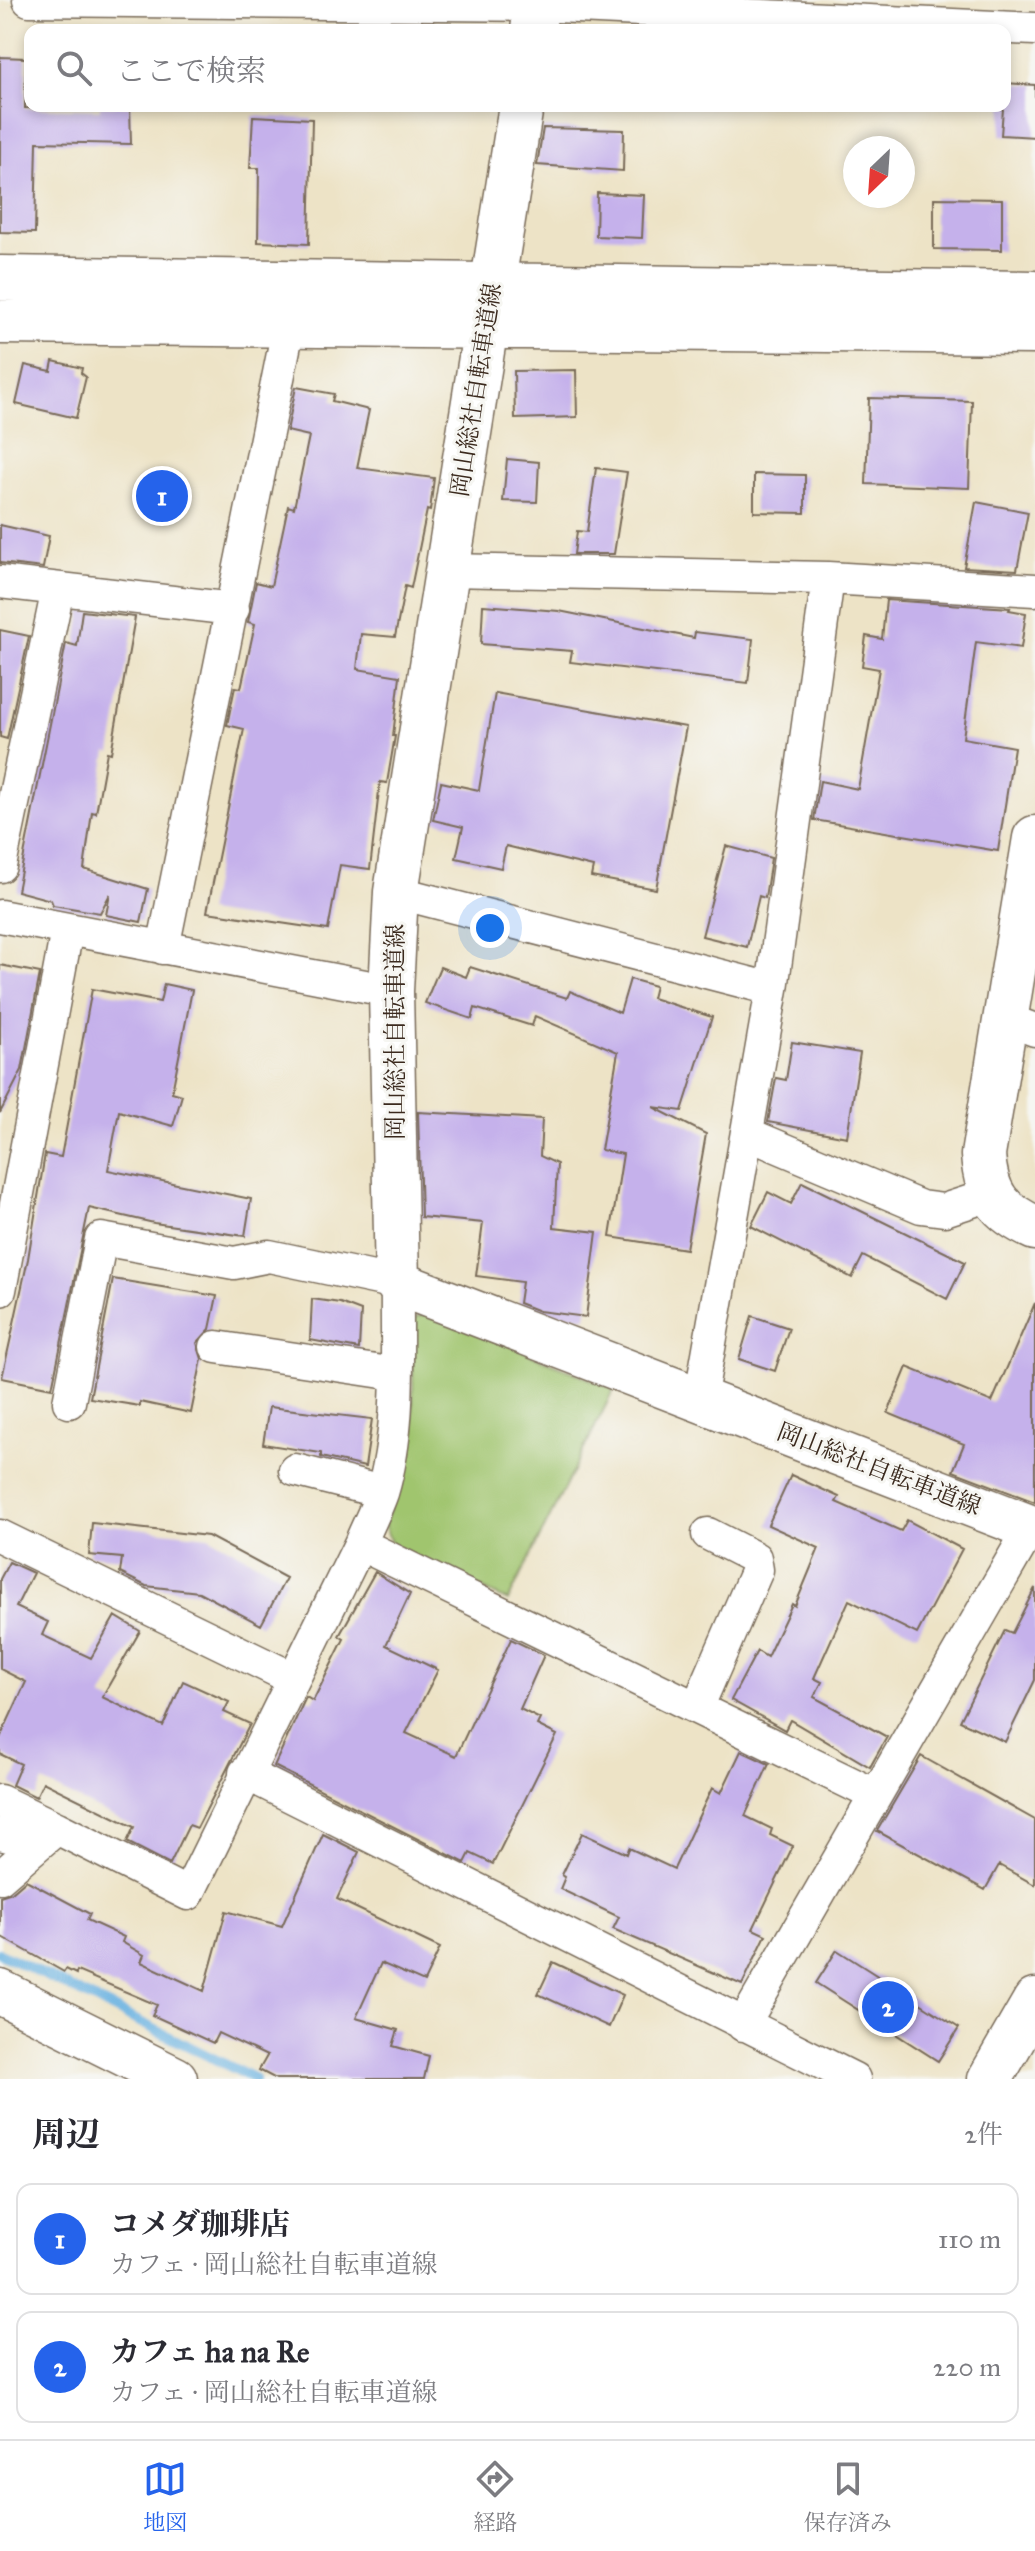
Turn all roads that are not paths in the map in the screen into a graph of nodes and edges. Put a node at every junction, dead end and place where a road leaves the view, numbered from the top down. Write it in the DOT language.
graph roads {
  1 [pos="29,0"];
  2 [pos="535,12"];
  3 [pos="888,24"];
  4 [pos="1011,28"];
  5 [pos="1035,29"];
  6 [pos="520,112"];
  7 [pos="0,278"];
  8 [pos="1035,293"];
  9 [pos="489,306"];
  10 [pos="289,324"];
  11 [pos="1,325"];
  12 [pos="1035,332"];
  13 [pos="447,570"];
  14 [pos="828,578"];
  15 [pos="0,582"];
  16 [pos="58,589"];
  17 [pos="1035,590"];
  18 [pos="233,609"];
  19 [pos="1035,838"];
  20 [pos="0,866"];
  21 [pos="396,892"];
  22 [pos="0,916"];
  23 [pos="67,930"];
  24 [pos="163,948"];
  25 [pos="772,989"];
  26 [pos="391,991"];
  27 [pos="1020,1024"];
  28 [pos="748,1134"];
  29 [pos="990,1195"];
  30 [pos="1035,1228"];
  31 [pos="1,1281"];
  32 [pos="397,1283"];
  33 [pos="216,1347"];
  34 [pos="396,1374"];
  35 [pos="700,1400"];
  36 [pos="69,1402"];
  37 [pos="295,1470"];
  38 [pos="382,1492"];
  39 [pos="1033,1528"];
  40 [pos="708,1534"];
  41 [pos="0,1536"];
  42 [pos="360,1544"];
  43 [pos="292,1678"];
  44 [pos="697,1708"];
  45 [pos="245,1773"];
  46 [pos="875,1795"];
  47 [pos="0,1801"];
  48 [pos="57,1828"];
  49 [pos="0,1834"];
  50 [pos="0,1877"];
  51 [pos="0,1992"];
  52 [pos="1035,2001"];
  53 [pos="743,2025"];
  54 [pos="123,2068"];
  55 [pos="175,2079"];
  56 [pos="854,2079"];
  57 [pos="990,2079"];
  1 -- 2 [label="street"];
  2 -- 3 [label="street"];
  4 -- 5 [label="street"];
  6 -- 9 [label="street, 岡山総社自転車道線"];
  7 -- 9 [label="street"];
  8 -- 9 [label="street"];
  9 -- 10 [label="street"];
  9 -- 12 [label="street"];
  9 -- 13 [label="street, 岡山総社自転車道線"];
  10 -- 11 [label="street"];
  10 -- 18 [label="street"];
  13 -- 14 [label="street"];
  13 -- 21 [label="street, 岡山総社自転車道線"];
  14 -- 17 [label="street"];
  14 -- 25 [label="street"];
  15 -- 16 [label="street"];
  16 -- 18 [label="street"];
  16 -- 20 [label="street"];
  18 -- 24 [label="street"];
  19 -- 27 [label="street"];
  21 -- 25 [label="street"];
  21 -- 26 [label="street, 岡山総社自転車道線"];
  22 -- 23 [label="street"];
  23 -- 24 [label="street"];
  23 -- 31 [label="street"];
  24 -- 26 [label="street"];
  25 -- 28 [label="street"];
  26 -- 32 [label="street, 岡山総社自転車道線"];
  27 -- 29 [label="street"];
  28 -- 29 [label="street"];
  28 -- 35 [label="street"];
  29 -- 30 [label="street"];
  32 -- 34 [label="street"];
  32 -- 35 [label="street, 岡山総社自転車道線"];
  32 -- 36 [label="street"];
  33 -- 34 [label="street"];
  34 -- 38 [label="street"];
  35 -- 39 [label="street, 岡山総社自転車道線"];
  37 -- 38 [label="street"];
  38 -- 42 [label="street"];
  39 -- 46 [label="street"];
  40 -- 44 [label="street"];
  41 -- 43 [label="street"];
  42 -- 43 [label="street"];
  42 -- 44 [label="street"];
  43 -- 45 [label="street"];
  44 -- 46 [label="street"];
  45 -- 48 [label="street"];
  45 -- 53 [label="street"];
  46 -- 53 [label="street"];
  47 -- 48 [label="street"];
  48 -- 49 [label="street"];
  48 -- 50 [label="street"];
  51 -- 54 [label="street"];
  52 -- 57 [label="street"];
  53 -- 56 [label="street"];
  54 -- 55 [label="street"];
}
